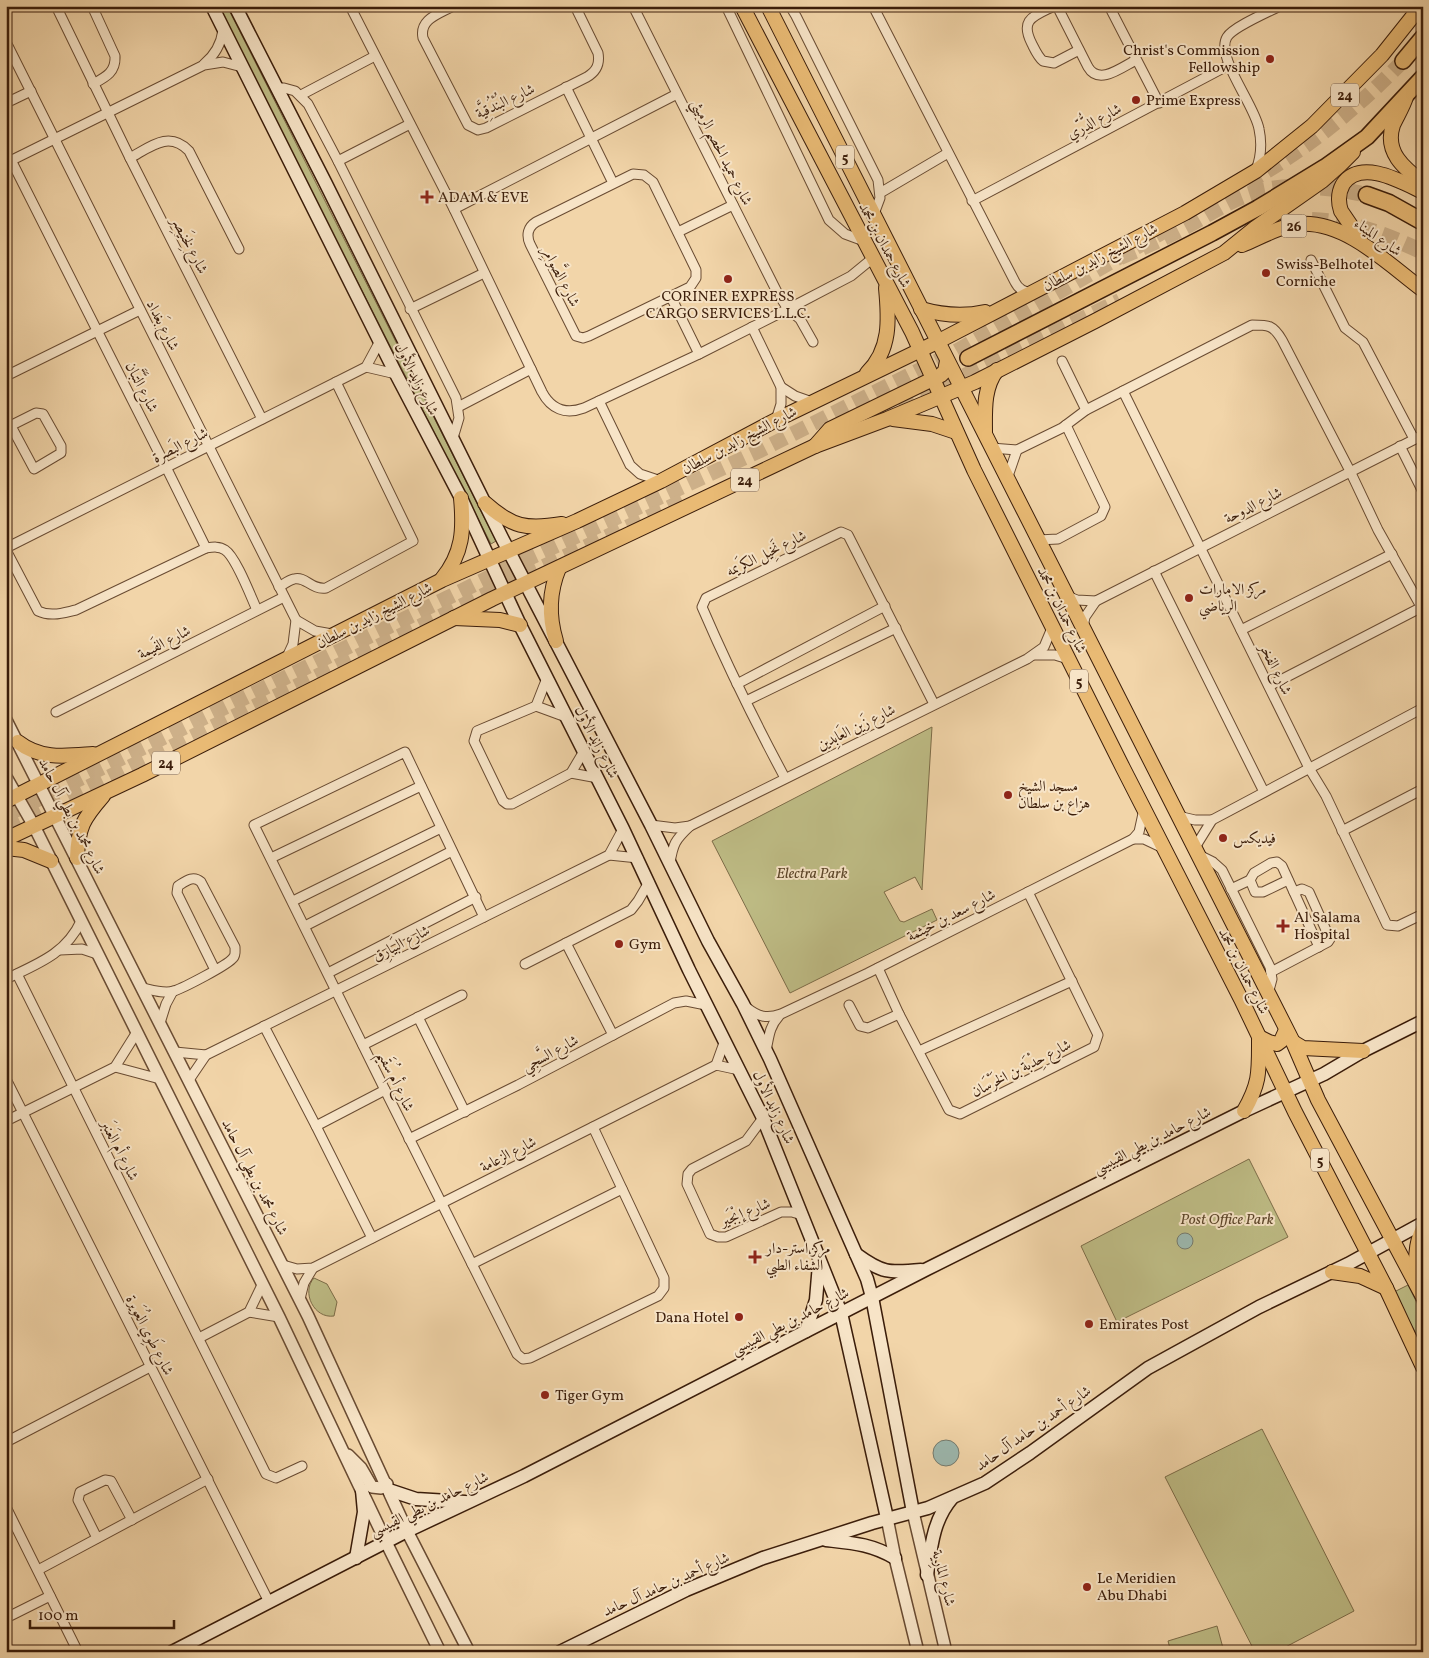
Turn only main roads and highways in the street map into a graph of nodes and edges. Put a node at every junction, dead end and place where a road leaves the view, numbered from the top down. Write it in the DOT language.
graph roads {
  1 [pos="212,6"];
  2 [pos="235,6"];
  3 [pos="742,6"];
  4 [pos="768,6"];
  5 [pos="1421,6"];
  6 [pos="1423,37"];
  7 [pos="1403,61"];
  8 [pos="1423,77"];
  9 [pos="1407,95"];
  10 [pos="1367,137"];
  11 [pos="1423,183"];
  12 [pos="1423,192"];
  13 [pos="1367,195"];
  14 [pos="1423,222"];
  15 [pos="1365,246"];
  16 [pos="1224,253"];
  17 [pos="883,276"];
  18 [pos="1423,290"];
  19 [pos="1007,305"];
  20 [pos="921,309"];
  21 [pos="937,342"];
  22 [pos="920,350"];
  23 [pos="968,358"];
  24 [pos="947,361"];
  25 [pos="998,370"];
  26 [pos="858,380"];
  27 [pos="933,380"];
  28 [pos="960,388"];
  29 [pos="940,397"];
  30 [pos="887,419"];
  31 [pos="956,432"];
  32 [pos="988,442"];
  33 [pos="815,446"];
  34 [pos="461,498"];
  35 [pos="485,503"];
  36 [pos="578,521"];
  37 [pos="509,551"];
  38 [pos="490,559"];
  39 [pos="559,568"];
  40 [pos="442,580"];
  41 [pos="526,584"];
  42 [pos="506,593"];
  43 [pos="454,618"];
  44 [pos="520,625"];
  45 [pos="556,641"];
  46 [pos="18,742"];
  47 [pos="99,754"];
  48 [pos="107,791"];
  49 [pos="12,799"];
  50 [pos="6,839"];
  51 [pos="6,848"];
  52 [pos="77,858"];
  53 [pos="51,861"];
  54 [pos="1423,1021"];
  55 [pos="1289,1036"];
  56 [pos="1259,1037"];
  57 [pos="1363,1051"];
  58 [pos="1310,1080"];
  59 [pos="1286,1091"];
  60 [pos="1244,1111"];
  61 [pos="1423,1223"];
  62 [pos="1423,1229"];
  63 [pos="1392,1240"];
  64 [pos="1368,1253"];
  65 [pos="856,1254"];
  66 [pos="819,1257"];
  67 [pos="927,1269"];
  68 [pos="1332,1272"];
  69 [pos="1386,1288"];
  70 [pos="1420,1291"];
  71 [pos="872,1297"];
  72 [pos="840,1313"];
  73 [pos="806,1330"];
  74 [pos="1423,1367"];
  75 [pos="388,1487"];
  76 [pos="362,1490"];
  77 [pos="952,1498"];
  78 [pos="467,1502"];
  79 [pos="913,1512"];
  80 [pos="887,1518"];
  81 [pos="819,1539"];
  82 [pos="356,1558"];
  83 [pos="895,1558"];
  84 [pos="927,1575"];
  85 [pos="172,1652"];
  86 [pos="560,1652"];
  1 -- 34 [label="main road, شارع زايد الأول"];
  2 -- 35 [label="main road, شارع زايد الأول"];
  3 -- 17 [label="main road, شارع حمدان بن محمد / 5"];
  4 -- 20 [label="main road, شارع حمدان بن محمد / 5"];
  5 -- 19 [label="main road, شارع الشيخ زايد بن سلطان / 24"];
  6 -- 7 [label="highway"];
  8 -- 9 [label="highway, 24"];
  9 -- 10 [label="highway, 24"];
  9 -- 11 [label="main road"];
  10 -- 16 [label="main road, 24"];
  10 -- 23 [label="highway"];
  12 -- 15 [label="main road"];
  13 -- 14 [label="highway"];
  15 -- 16 [label="main road, شارع الميناء / 26"];
  15 -- 18 [label="main road, شارع الميناء / 26"];
  16 -- 25 [label="main road, 24"];
  17 -- 22 [label="main road, شارع حمدان بن محمد / 5"];
  17 -- 26 [label="main road"];
  19 -- 20 [label="main road"];
  19 -- 21 [label="main road, شارع الشيخ زايد بن سلطان / 24"];
  20 -- 21 [label="main road, شارع حمدان بن محمد / 5"];
  21 -- 22 [label="main road, شارع الشيخ زايد بن سلطان / 24"];
  21 -- 24 [label="main road, شارع حمدان بن محمد / 5"];
  22 -- 26 [label="main road, شارع الشيخ زايد بن سلطان / 24"];
  22 -- 27 [label="main road, شارع حمدان بن محمد / 5"];
  24 -- 27 [label="main road"];
  24 -- 28 [label="main road, شارع حمدان بن محمد / 5"];
  25 -- 28 [label="main road, 24"];
  25 -- 32 [label="main road"];
  26 -- 36 [label="main road, شارع الشيخ زايد بن سلطان / 24"];
  27 -- 29 [label="main road, شارع حمدان بن محمد / 5"];
  27 -- 33 [label="main road"];
  28 -- 29 [label="main road, 24"];
  28 -- 32 [label="main road, شارع حمدان بن محمد / 5"];
  29 -- 30 [label="main road, 24"];
  29 -- 31 [label="main road, شارع حمدان بن محمد / 5"];
  30 -- 31 [label="main road"];
  30 -- 33 [label="main road, 24"];
  31 -- 56 [label="main road, شارع حمدان بن محمد / 5"];
  32 -- 55 [label="main road, شارع حمدان بن محمد / 5"];
  33 -- 39 [label="main road, 24"];
  34 -- 38 [label="main road, شارع زايد الأول"];
  34 -- 40 [label="main road"];
  35 -- 36 [label="main road"];
  35 -- 37 [label="main road, شارع زايد الأول"];
  36 -- 37 [label="main road, شارع الشيخ زايد بن سلطان / 24"];
  37 -- 38 [label="main road, شارع الشيخ زايد بن سلطان / 24"];
  37 -- 41 [label="main road, شارع زايد الأول"];
  38 -- 40 [label="main road, شارع الشيخ زايد بن سلطان / 24"];
  38 -- 42 [label="main road, شارع زايد الأول"];
  39 -- 41 [label="main road, 24"];
  39 -- 45 [label="main road"];
  40 -- 47 [label="main road, شارع الشيخ زايد بن سلطان / 24"];
  41 -- 42 [label="main road, 24"];
  41 -- 45 [label="main road, شارع زايد الأول"];
  42 -- 43 [label="main road, 24"];
  42 -- 44 [label="main road, شارع زايد الأول"];
  43 -- 44 [label="main road"];
  43 -- 48 [label="main road, 24"];
  44 -- 66 [label="main road, شارع زايد الأول"];
  45 -- 65 [label="main road, شارع زايد الأول"];
  46 -- 47 [label="main road"];
  47 -- 49 [label="main road, شارع الشيخ زايد بن سلطان / 24"];
  48 -- 50 [label="main road, 24"];
  48 -- 52 [label="main road"];
  51 -- 53 [label="main road"];
  54 -- 57 [label="main road, شارع حامد بن بطي القبيسي"];
  55 -- 56 [label="main road"];
  55 -- 57 [label="main road"];
  55 -- 58 [label="main road, شارع حمدان بن محمد / 5"];
  56 -- 59 [label="main road, شارع حمدان بن محمد / 5"];
  56 -- 60 [label="main road"];
  57 -- 58 [label="main road, شارع حامد بن بطي القبيسي"];
  58 -- 59 [label="main road, شارع حامد بن بطي القبيسي"];
  58 -- 63 [label="main road, شارع حمدان بن محمد / 5"];
  59 -- 60 [label="main road, شارع حامد بن بطي القبيسي"];
  59 -- 64 [label="main road, شارع حمدان بن محمد / 5"];
  60 -- 67 [label="main road, شارع حامد بن بطي القبيسي"];
  61 -- 63 [label="main road, شارع أحمد بن حامد آل حامد"];
  62 -- 70 [label="main road"];
  63 -- 64 [label="main road, شارع أحمد بن حامد آل حامد"];
  63 -- 70 [label="main road, شارع حمدان بن محمد"];
  64 -- 68 [label="main road, شارع أحمد بن حامد آل حامد"];
  64 -- 69 [label="main road, شارع حمدان بن محمد"];
  65 -- 67 [label="main road"];
  65 -- 71 [label="main road, شارع زايد الأول"];
  66 -- 72 [label="main road, شارع زايد الأول"];
  66 -- 73 [label="main road"];
  67 -- 71 [label="main road, شارع حامد بن بطي القبيسي"];
  68 -- 69 [label="main road"];
  68 -- 77 [label="main road, شارع أحمد بن حامد آل حامد"];
  69 -- 74 [label="main road, شارع حمدان بن محمد"];
  71 -- 72 [label="main road, شارع حامد بن بطي القبيسي"];
  71 -- 79 [label="main road, شارع زايد الأول"];
  72 -- 73 [label="main road, شارع حامد بن بطي القبيسي"];
  72 -- 80 [label="main road, شارع زايد الأول"];
  73 -- 78 [label="main road, شارع حامد بن بطي القبيسي"];
  75 -- 78 [label="main road"];
  76 -- 82 [label="main road"];
  77 -- 79 [label="main road, شارع أحمد بن حامد آل حامد"];
  77 -- 84 [label="main road"];
  78 -- 82 [label="main road, شارع حامد بن بطي القبيسي"];
  79 -- 80 [label="main road, شارع أحمد بن حامد آل حامد"];
  80 -- 81 [label="main road, شارع أحمد بن حامد آل حامد"];
  81 -- 83 [label="main road"];
  81 -- 86 [label="main road, شارع أحمد بن حامد آل حامد"];
  82 -- 85 [label="main road, شارع حامد بن بطي القبيسي"];
}
